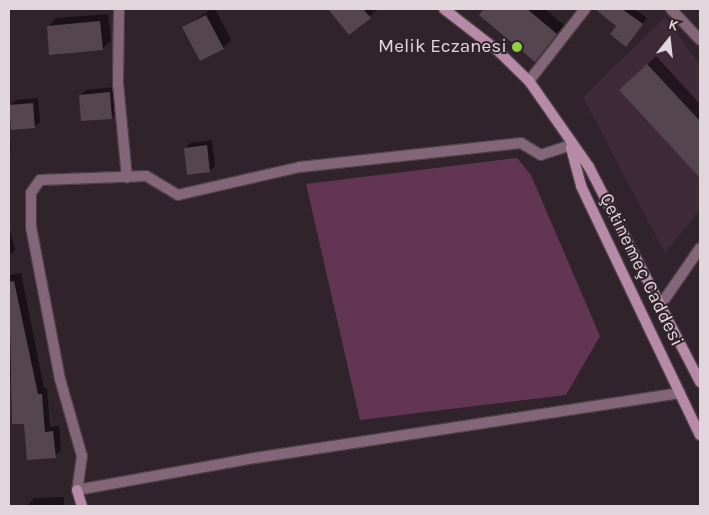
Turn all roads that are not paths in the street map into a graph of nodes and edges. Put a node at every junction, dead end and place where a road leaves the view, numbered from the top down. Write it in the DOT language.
graph roads {
  1 [pos="119,9"];
  2 [pos="444,9"];
  3 [pos="585,9"];
  4 [pos="671,9"];
  5 [pos="700,40"];
  6 [pos="528,81"];
  7 [pos="571,145"];
  8 [pos="127,178"];
  9 [pos="700,248"];
  10 [pos="660,306"];
  11 [pos="699,378"];
  12 [pos="680,393"];
  13 [pos="700,435"];
  14 [pos="77,490"];
  15 [pos="82,506"];
  1 -- 8 [label="street"];
  2 -- 6 [label="main road, Çetinemeç Caddesi"];
  3 -- 6 [label="street"];
  4 -- 5 [label="street"];
  6 -- 7 [label="main road, Çetinemeç Caddesi"];
  7 -- 8 [label="street"];
  7 -- 10 [label="main road, Çetinemeç Caddesi"];
  7 -- 12 [label="main road, Çetinemeç Caddesi"];
  8 -- 14 [label="street"];
  9 -- 10 [label="street"];
  10 -- 11 [label="main road, Çetinemeç Caddesi"];
  12 -- 13 [label="main road, Çetinemeç Caddesi"];
  12 -- 14 [label="street"];
  14 -- 15 [label="main road"];
}
